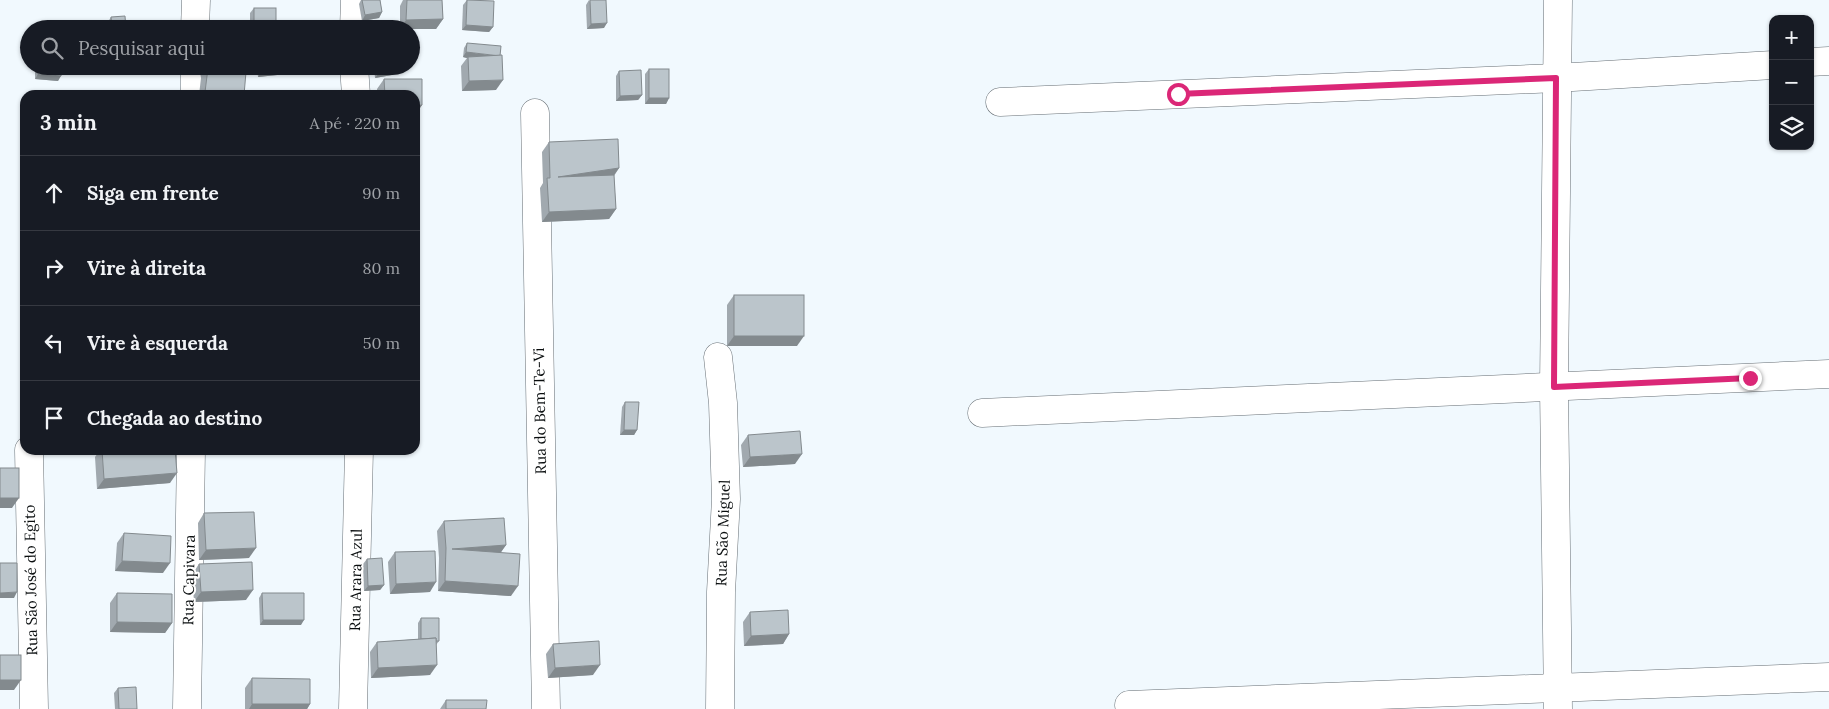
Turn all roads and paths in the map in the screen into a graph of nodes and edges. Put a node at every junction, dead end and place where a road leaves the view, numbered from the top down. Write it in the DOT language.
graph roads {
  1 [pos="196,0"];
  2 [pos="355,0"];
  3 [pos="1558,0"];
  4 [pos="195,20"];
  5 [pos="354,20"];
  6 [pos="1829,61"];
  7 [pos="1814,62"];
  8 [pos="1769,65"];
  9 [pos="195,75"];
  10 [pos="355,75"];
  11 [pos="1556,78"];
  12 [pos="195,90"];
  13 [pos="356,90"];
  14 [pos="1000,102"];
  15 [pos="535,113"];
  16 [pos="718,357"];
  17 [pos="1829,374"];
  18 [pos="1554,387"];
  19 [pos="982,413"];
  20 [pos="28,455"];
  21 [pos="190,455"];
  22 [pos="359,455"];
  23 [pos="1829,677"];
  24 [pos="1558,699"];
  25 [pos="1129,705"];
  26 [pos="34,709"];
  27 [pos="188,709"];
  28 [pos="353,709"];
  29 [pos="546,709"];
  30 [pos="720,709"];
  1 -- 4 [label="street"];
  2 -- 5 [label="street"];
  3 -- 11 [label="street"];
  6 -- 7 [label="street"];
  8 -- 11 [label="street"];
  9 -- 12 [label="street"];
  10 -- 13 [label="street"];
  11 -- 14 [label="street"];
  11 -- 18 [label="street"];
  15 -- 29 [label="street, Rua do Bem-Te-Vi"];
  16 -- 30 [label="street, Rua São Miguel"];
  17 -- 18 [label="street"];
  18 -- 19 [label="street"];
  18 -- 24 [label="street"];
  20 -- 26 [label="street, Rua São José do Egito"];
  21 -- 27 [label="street, Rua Capivara"];
  22 -- 28 [label="street, Rua Arara Azul"];
  23 -- 24 [label="street"];
  24 -- 25 [label="street"];
}
